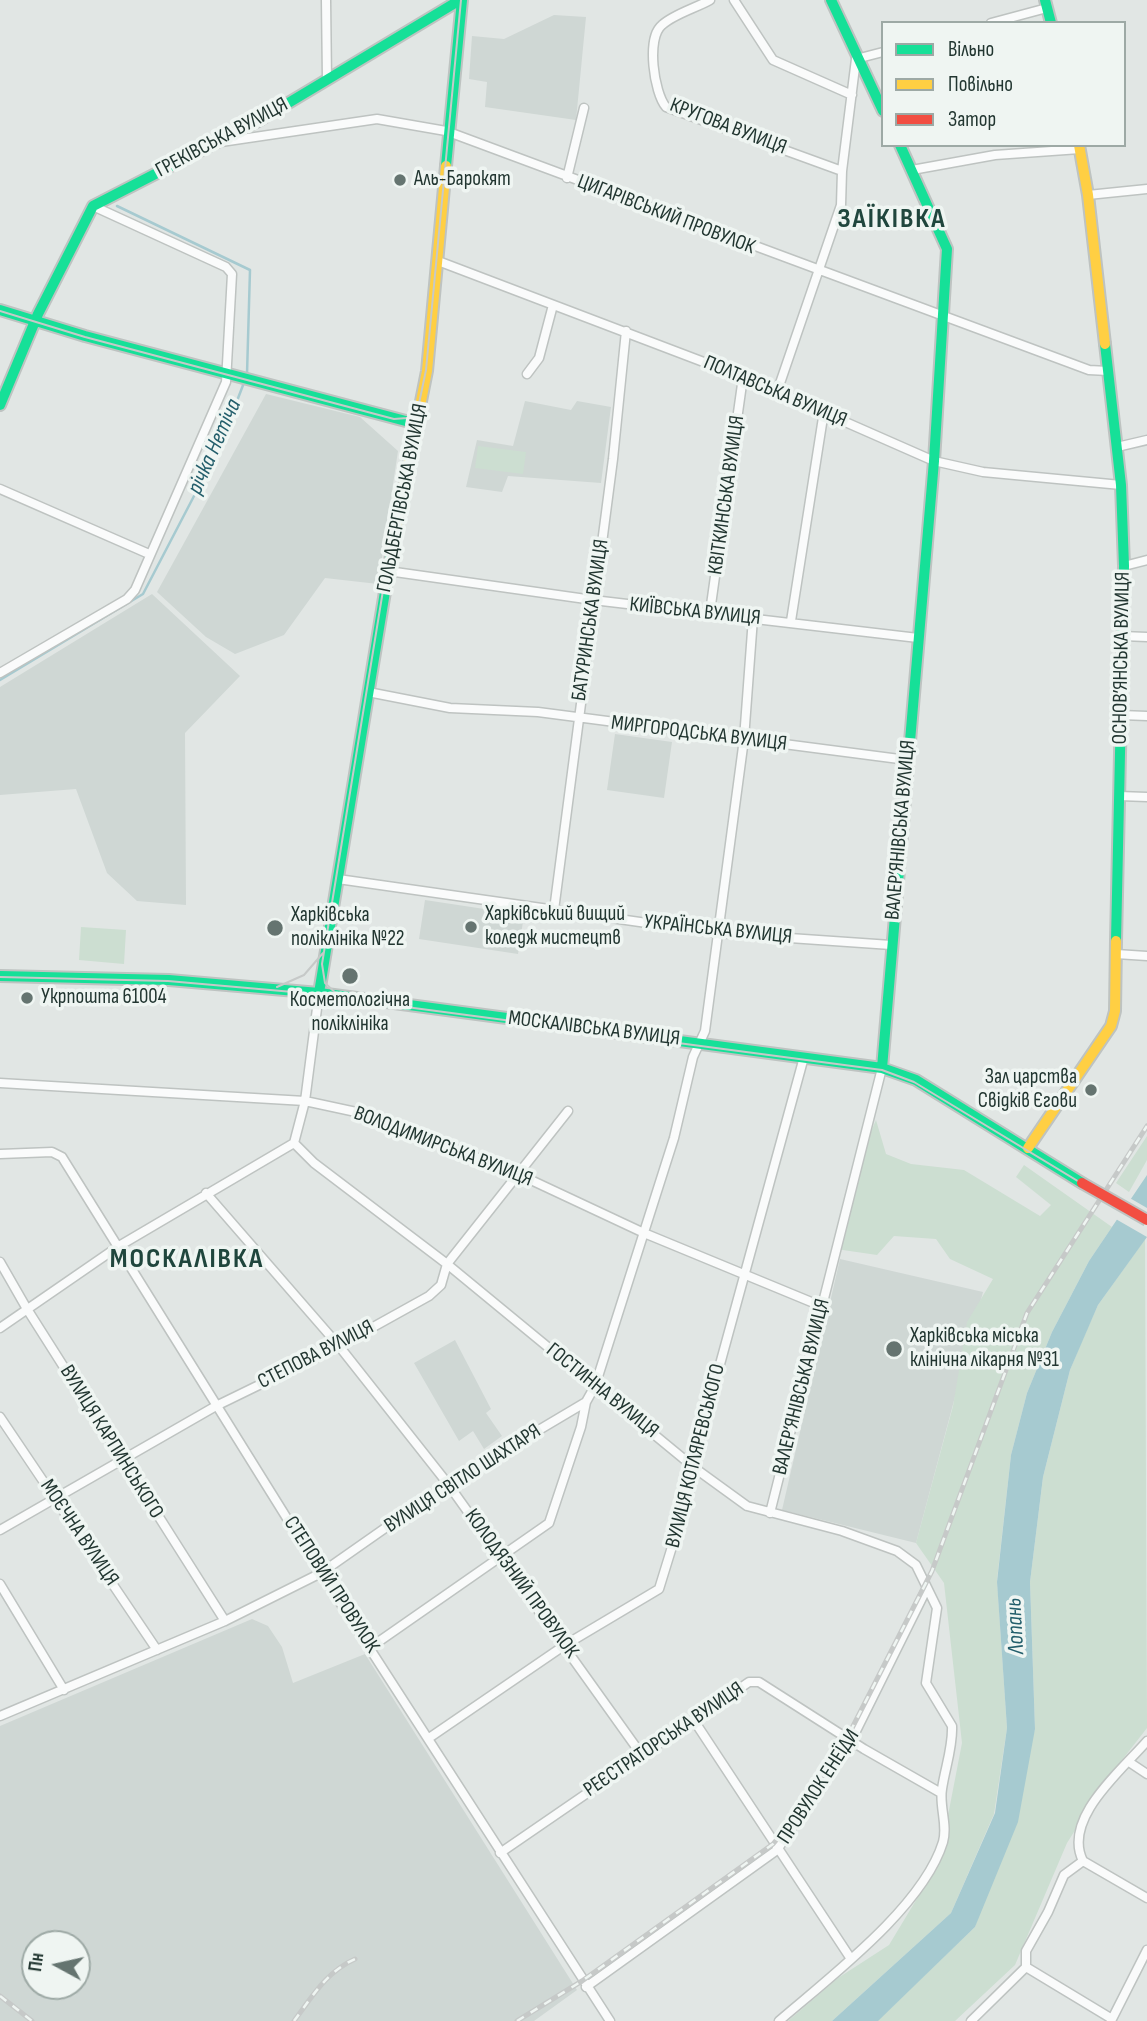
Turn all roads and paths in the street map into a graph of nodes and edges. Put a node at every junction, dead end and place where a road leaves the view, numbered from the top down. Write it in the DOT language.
graph roads {
  1 [pos="326,0"];
  2 [pos="461,0"];
  3 [pos="710,0"];
  4 [pos="734,0"];
  5 [pos="831,0"];
  6 [pos="1046,4"];
  7 [pos="997,21"];
  8 [pos="1050,21"];
  9 [pos="881,52"];
  10 [pos="856,59"];
  11 [pos="327,80"];
  12 [pos="852,95"];
  13 [pos="881,107"];
  14 [pos="584,108"];
  15 [pos="450,132"];
  16 [pos="215,143"];
  17 [pos="901,147"];
  18 [pos="1080,147"];
  19 [pos="912,170"];
  20 [pos="842,171"];
  21 [pos="567,178"];
  22 [pos="1147,189"];
  23 [pos="1088,195"];
  24 [pos="93,206"];
  25 [pos="438,261"];
  26 [pos="819,272"];
  27 [pos="553,305"];
  28 [pos="0,310"];
  29 [pos="943,317"];
  30 [pos="33,325"];
  31 [pos="626,331"];
  32 [pos="1108,371"];
  33 [pos="228,374"];
  34 [pos="527,374"];
  35 [pos="743,377"];
  36 [pos="776,391"];
  37 [pos="0,405"];
  38 [pos="824,411"];
  39 [pos="417,424"];
  40 [pos="1147,440"];
  41 [pos="1117,447"];
  42 [pos="934,461"];
  43 [pos="1121,485"];
  44 [pos="0,489"];
  45 [pos="149,554"];
  46 [pos="1147,560"];
  47 [pos="1124,566"];
  48 [pos="388,571"];
  49 [pos="593,600"];
  50 [pos="710,612"];
  51 [pos="753,618"];
  52 [pos="791,621"];
  53 [pos="1122,636"];
  54 [pos="1147,637"];
  55 [pos="918,638"];
  56 [pos="0,673"];
  57 [pos="368,692"];
  58 [pos="1121,715"];
  59 [pos="1147,716"];
  60 [pos="578,719"];
  61 [pos="744,739"];
  62 [pos="907,760"];
  63 [pos="1119,796"];
  64 [pos="1147,797"];
  65 [pos="338,879"];
  66 [pos="554,910"];
  67 [pos="718,933"];
  68 [pos="891,945"];
  69 [pos="1116,954"];
  70 [pos="1147,956"];
  71 [pos="0,976"];
  72 [pos="319,993"];
  73 [pos="701,1043"];
  74 [pos="804,1057"];
  75 [pos="882,1068"];
  76 [pos="0,1083"];
  77 [pos="305,1101"];
  78 [pos="568,1111"];
  79 [pos="294,1143"];
  80 [pos="1028,1148"];
  81 [pos="0,1154"];
  82 [pos="517,1174"];
  83 [pos="206,1193"];
  84 [pos="1147,1220"];
  85 [pos="644,1233"];
  86 [pos="119,1246"];
  87 [pos="0,1262"];
  88 [pos="447,1264"];
  89 [pos="743,1273"];
  90 [pos="821,1306"];
  91 [pos="27,1309"];
  92 [pos="0,1328"];
  93 [pos="339,1346"];
  94 [pos="596,1386"];
  95 [pos="586,1402"];
  96 [pos="215,1406"];
  97 [pos="0,1417"];
  98 [pos="122,1459"];
  99 [pos="696,1469"];
  100 [pos="448,1484"];
  101 [pos="55,1497"];
  102 [pos="770,1513"];
  103 [pos="0,1530"];
  104 [pos="502,1555"];
  105 [pos="321,1573"];
  106 [pos="0,1584"];
  107 [pos="928,1589"];
  108 [pos="225,1621"];
  109 [pos="565,1645"];
  110 [pos="371,1647"];
  111 [pos="157,1650"];
  112 [pos="64,1690"];
  113 [pos="0,1716"];
  114 [pos="693,1719"];
  115 [pos="429,1738"];
  116 [pos="851,1741"];
  117 [pos="1147,1741"];
  118 [pos="641,1754"];
  119 [pos="1129,1762"];
  120 [pos="1147,1774"];
  121 [pos="941,1793"];
  122 [pos="777,1850"];
  123 [pos="500,1853"];
  124 [pos="1083,1861"];
  125 [pos="1147,1898"];
  126 [pos="1147,1950"];
  127 [pos="851,1959"];
  128 [pos="1026,1967"];
  129 [pos="586,1987"];
  130 [pos="1112,2020"];
  131 [pos="610,2021"];
  132 [pos="779,2021"];
  133 [pos="971,2021"];
  1 -- 11 [label="street"];
  2 -- 11 [label="street, ГРЕКІВСЬКА ВУЛИЦЯ"];
  2 -- 15 [label="street, ГОЛЬДБЕРГІВСЬКА ВУЛИЦЯ"];
  3 -- 20 [label="street, КРУГОВА ВУЛИЦЯ"];
  4 -- 12 [label="street"];
  5 -- 10 [label="street"];
  6 -- 7 [label="street"];
  6 -- 8 [label="street"];
  9 -- 10 [label="street"];
  10 -- 12 [label="street"];
  10 -- 13 [label="street"];
  11 -- 16 [label="street, ГРЕКІВСЬКА ВУЛИЦЯ"];
  12 -- 20 [label="street"];
  14 -- 21 [label="street"];
  15 -- 16 [label="street, ЦИГАРІВСЬКИЙ ПРОВУЛОК"];
  15 -- 21 [label="street, ЦИГАРІВСЬКИЙ ПРОВУЛОК"];
  15 -- 25 [label="street, ГОЛЬДБЕРГІВСЬКА ВУЛИЦЯ"];
  16 -- 24 [label="street, ГРЕКІВСЬКА ВУЛИЦЯ"];
  17 -- 19 [label="street, ВАЛЕР’ЯНІВСЬКА ВУЛИЦЯ"];
  18 -- 19 [label="street"];
  18 -- 23 [label="street, ОСНОВ’ЯНСЬКА ВУЛИЦЯ"];
  19 -- 29 [label="street, ВАЛЕР’ЯНІВСЬКА ВУЛИЦЯ"];
  20 -- 26 [label="street"];
  21 -- 26 [label="street, ЦИГАРІВСЬКИЙ ПРОВУЛОК"];
  22 -- 23 [label="street"];
  23 -- 32 [label="street, ОСНОВ’ЯНСЬКА ВУЛИЦЯ"];
  24 -- 30 [label="street"];
  24 -- 33 [label="street"];
  25 -- 27 [label="street, ПОЛТАВСЬКА ВУЛИЦЯ"];
  25 -- 39 [label="street, ГОЛЬДБЕРГІВСЬКА ВУЛИЦЯ"];
  26 -- 29 [label="street, ЦИГАРІВСЬКИЙ ПРОВУЛОК"];
  26 -- 36 [label="street"];
  27 -- 31 [label="street, ПОЛТАВСЬКА ВУЛИЦЯ"];
  27 -- 34 [label="street"];
  28 -- 30 [label="street"];
  29 -- 32 [label="street, ЦИГАРІВСЬКИЙ ПРОВУЛОК"];
  29 -- 42 [label="street, ВАЛЕР’ЯНІВСЬКА ВУЛИЦЯ"];
  30 -- 33 [label="street"];
  30 -- 37 [label="street"];
  31 -- 35 [label="street, ПОЛТАВСЬКА ВУЛИЦЯ"];
  31 -- 49 [label="street, БАТУРИНСЬКА ВУЛИЦЯ"];
  32 -- 41 [label="street, ОСНОВ’ЯНСЬКА ВУЛИЦЯ"];
  33 -- 39 [label="street"];
  33 -- 45 [label="street"];
  35 -- 36 [label="street, ПОЛТАВСЬКА ВУЛИЦЯ"];
  35 -- 50 [label="street, КВІТКИНСЬКА ВУЛИЦЯ"];
  36 -- 38 [label="street, ПОЛТАВСЬКА ВУЛИЦЯ"];
  38 -- 42 [label="street, ПОЛТАВСЬКА ВУЛИЦЯ"];
  38 -- 52 [label="street"];
  39 -- 48 [label="street, ГОЛЬДБЕРГІВСЬКА ВУЛИЦЯ"];
  40 -- 41 [label="street"];
  41 -- 43 [label="street, ОСНОВ’ЯНСЬКА ВУЛИЦЯ"];
  42 -- 43 [label="street, ПОЛТАВСЬКА ВУЛИЦЯ"];
  42 -- 55 [label="street, ВАЛЕР’ЯНІВСЬКА ВУЛИЦЯ"];
  43 -- 47 [label="street, ОСНОВ’ЯНСЬКА ВУЛИЦЯ"];
  44 -- 45 [label="street"];
  45 -- 56 [label="street"];
  46 -- 47 [label="street"];
  47 -- 53 [label="street, ОСНОВ’ЯНСЬКА ВУЛИЦЯ"];
  48 -- 49 [label="street, КИЇВСЬКА ВУЛИЦЯ"];
  48 -- 57 [label="street, ГОЛЬДБЕРГІВСЬКА ВУЛИЦЯ"];
  49 -- 50 [label="street, КИЇВСЬКА ВУЛИЦЯ"];
  49 -- 60 [label="street, БАТУРИНСЬКА ВУЛИЦЯ"];
  50 -- 51 [label="street, КИЇВСЬКА ВУЛИЦЯ"];
  51 -- 52 [label="street, КИЇВСЬКА ВУЛИЦЯ"];
  51 -- 61 [label="street"];
  52 -- 55 [label="street, КИЇВСЬКА ВУЛИЦЯ"];
  53 -- 54 [label="street"];
  53 -- 58 [label="street, ОСНОВ’ЯНСЬКА ВУЛИЦЯ"];
  55 -- 62 [label="street, ВАЛЕР’ЯНІВСЬКА ВУЛИЦЯ"];
  57 -- 60 [label="street, МИРГОРОДСЬКА ВУЛИЦЯ"];
  57 -- 65 [label="street, ГОЛЬДБЕРГІВСЬКА ВУЛИЦЯ"];
  58 -- 59 [label="street"];
  58 -- 63 [label="street, ОСНОВ’ЯНСЬКА ВУЛИЦЯ"];
  60 -- 61 [label="street, МИРГОРОДСЬКА ВУЛИЦЯ"];
  60 -- 66 [label="street, БАТУРИНСЬКА ВУЛИЦЯ"];
  61 -- 62 [label="street, МИРГОРОДСЬКА ВУЛИЦЯ"];
  61 -- 67 [label="street"];
  62 -- 68 [label="street, ВАЛЕР’ЯНІВСЬКА ВУЛИЦЯ"];
  63 -- 64 [label="street"];
  63 -- 69 [label="street, ОСНОВ’ЯНСЬКА ВУЛИЦЯ"];
  65 -- 66 [label="street, УКРАЇНСЬКА ВУЛИЦЯ"];
  65 -- 72 [label="street, ГОЛЬДБЕРГІВСЬКА ВУЛИЦЯ"];
  66 -- 67 [label="street, УКРАЇНСЬКА ВУЛИЦЯ"];
  67 -- 68 [label="street, УКРАЇНСЬКА ВУЛИЦЯ"];
  67 -- 73 [label="street"];
  68 -- 75 [label="street, ВАЛЕР’ЯНІВСЬКА ВУЛИЦЯ"];
  69 -- 70 [label="street"];
  69 -- 80 [label="street, ОСНОВ’ЯНСЬКА ВУЛИЦЯ"];
  71 -- 72 [label="street, МОСКАЛІВСЬКА ВУЛИЦЯ"];
  72 -- 73 [label="street, МОСКАЛІВСЬКА ВУЛИЦЯ"];
  72 -- 77 [label="street"];
  73 -- 74 [label="street, МОСКАЛІВСЬКА ВУЛИЦЯ"];
  73 -- 85 [label="street, ВУЛИЦЯ СВІТЛО ШАХТАРЯ"];
  74 -- 75 [label="street, МОСКАЛІВСЬКА ВУЛИЦЯ"];
  74 -- 89 [label="street, ВУЛИЦЯ КОТЛЯРЕВСЬКОГО"];
  75 -- 80 [label="street, МОСКАЛІВСЬКА ВУЛИЦЯ"];
  75 -- 90 [label="street, ВАЛЕР’ЯНІВСЬКА ВУЛИЦЯ"];
  76 -- 77 [label="street, ВОЛОДИМИРСЬКА ВУЛИЦЯ"];
  77 -- 79 [label="street"];
  77 -- 82 [label="street, ВОЛОДИМИРСЬКА ВУЛИЦЯ"];
  78 -- 82 [label="street, СТЕПОВА ВУЛИЦЯ"];
  79 -- 83 [label="street"];
  79 -- 88 [label="street, ГОСТИННА ВУЛИЦЯ"];
  80 -- 84 [label="street, МОСКАЛІВСЬКА ВУЛИЦЯ, bridge"];
  81 -- 86 [label="street, СТЕПОВИЙ ПРОВУЛОК"];
  82 -- 85 [label="street, ВОЛОДИМИРСЬКА ВУЛИЦЯ"];
  82 -- 88 [label="street, СТЕПОВА ВУЛИЦЯ"];
  83 -- 86 [label="street"];
  83 -- 93 [label="street, КОЛОДЯЗНИЙ ПРОВУЛОК"];
  85 -- 89 [label="street, ВОЛОДИМИРСЬКА ВУЛИЦЯ"];
  85 -- 94 [label="street, ВУЛИЦЯ СВІТЛО ШАХТАРЯ"];
  86 -- 91 [label="street"];
  86 -- 96 [label="street, СТЕПОВИЙ ПРОВУЛОК"];
  87 -- 91 [label="street, ВУЛИЦЯ КАРПИНСЬКОГО"];
  88 -- 93 [label="street, СТЕПОВА ВУЛИЦЯ"];
  88 -- 94 [label="street, ГОСТИННА ВУЛИЦЯ"];
  89 -- 90 [label="street, ВОЛОДИМИРСЬКА ВУЛИЦЯ"];
  89 -- 99 [label="street, ВУЛИЦЯ КОТЛЯРЕВСЬКОГО"];
  90 -- 102 [label="street, ВАЛЕР’ЯНІВСЬКА ВУЛИЦЯ"];
  91 -- 92 [label="street"];
  91 -- 98 [label="street, ВУЛИЦЯ КАРПИНСЬКОГО"];
  93 -- 96 [label="street, СТЕПОВА ВУЛИЦЯ"];
  93 -- 100 [label="street, КОЛОДЯЗНИЙ ПРОВУЛОК"];
  94 -- 95 [label="street, ВУЛИЦЯ СВІТЛО ШАХТАРЯ"];
  94 -- 99 [label="street, ГОСТИННА ВУЛИЦЯ"];
  95 -- 100 [label="street, ВУЛИЦЯ СВІТЛО ШАХТАРЯ"];
  95 -- 104 [label="street"];
  96 -- 98 [label="street, СТЕПОВА ВУЛИЦЯ"];
  96 -- 105 [label="street, СТЕПОВИЙ ПРОВУЛОК"];
  97 -- 101 [label="street, МОЄЧНА ВУЛИЦЯ"];
  98 -- 101 [label="street, СТЕПОВА ВУЛИЦЯ"];
  98 -- 108 [label="street, ВУЛИЦЯ КАРПИНСЬКОГО"];
  99 -- 102 [label="street, ГОСТИННА ВУЛИЦЯ"];
  99 -- 109 [label="street, ВУЛИЦЯ КОТЛЯРЕВСЬКОГО"];
  100 -- 104 [label="street, КОЛОДЯЗНИЙ ПРОВУЛОК"];
  100 -- 105 [label="street, ВУЛИЦЯ СВІТЛО ШАХТАРЯ"];
  101 -- 103 [label="street, СТЕПОВА ВУЛИЦЯ"];
  101 -- 111 [label="street, МОЄЧНА ВУЛИЦЯ"];
  102 -- 107 [label="street, ГОСТИННА ВУЛИЦЯ"];
  104 -- 109 [label="street, КОЛОДЯЗНИЙ ПРОВУЛОК"];
  104 -- 110 [label="street"];
  105 -- 108 [label="street, ВУЛИЦЯ СВІТЛО ШАХТАРЯ"];
  105 -- 110 [label="street, СТЕПОВИЙ ПРОВУЛОК"];
  106 -- 112 [label="street"];
  107 -- 116 [label="street, ПРОВУЛОК ЕНЕЇДИ"];
  107 -- 121 [label="street"];
  108 -- 111 [label="street, ВУЛИЦЯ СВІТЛО ШАХТАРЯ"];
  109 -- 115 [label="street, ВУЛИЦЯ КОТЛЯРЕВСЬКОГО"];
  109 -- 118 [label="street, КОЛОДЯЗНИЙ ПРОВУЛОК"];
  110 -- 115 [label="street, СТЕПОВИЙ ПРОВУЛОК"];
  111 -- 112 [label="street, ВУЛИЦЯ СВІТЛО ШАХТАРЯ"];
  112 -- 113 [label="street, ВУЛИЦЯ СВІТЛО ШАХТАРЯ"];
  114 -- 116 [label="street, РЕЄСТРАТОРСЬКА ВУЛИЦЯ"];
  114 -- 118 [label="street, РЕЄСТРАТОРСЬКА ВУЛИЦЯ"];
  114 -- 122 [label="street"];
  115 -- 123 [label="street, СТЕПОВИЙ ПРОВУЛОК"];
  116 -- 121 [label="street, РЕЄСТРАТОРСЬКА ВУЛИЦЯ"];
  116 -- 122 [label="street, ПРОВУЛОК ЕНЕЇДИ"];
  117 -- 119 [label="street"];
  118 -- 123 [label="street, РЕЄСТРАТОРСЬКА ВУЛИЦЯ"];
  119 -- 120 [label="street"];
  119 -- 124 [label="street"];
  121 -- 127 [label="street"];
  122 -- 127 [label="street"];
  122 -- 129 [label="street, ПРОВУЛОК ЕНЕЇДИ"];
  123 -- 129 [label="street, СТЕПОВИЙ ПРОВУЛОК"];
  124 -- 125 [label="street"];
  124 -- 128 [label="street"];
  126 -- 130 [label="street"];
  127 -- 132 [label="street"];
  128 -- 130 [label="street"];
  128 -- 133 [label="street"];
  129 -- 131 [label="street, СТЕПОВИЙ ПРОВУЛОК"];
}
